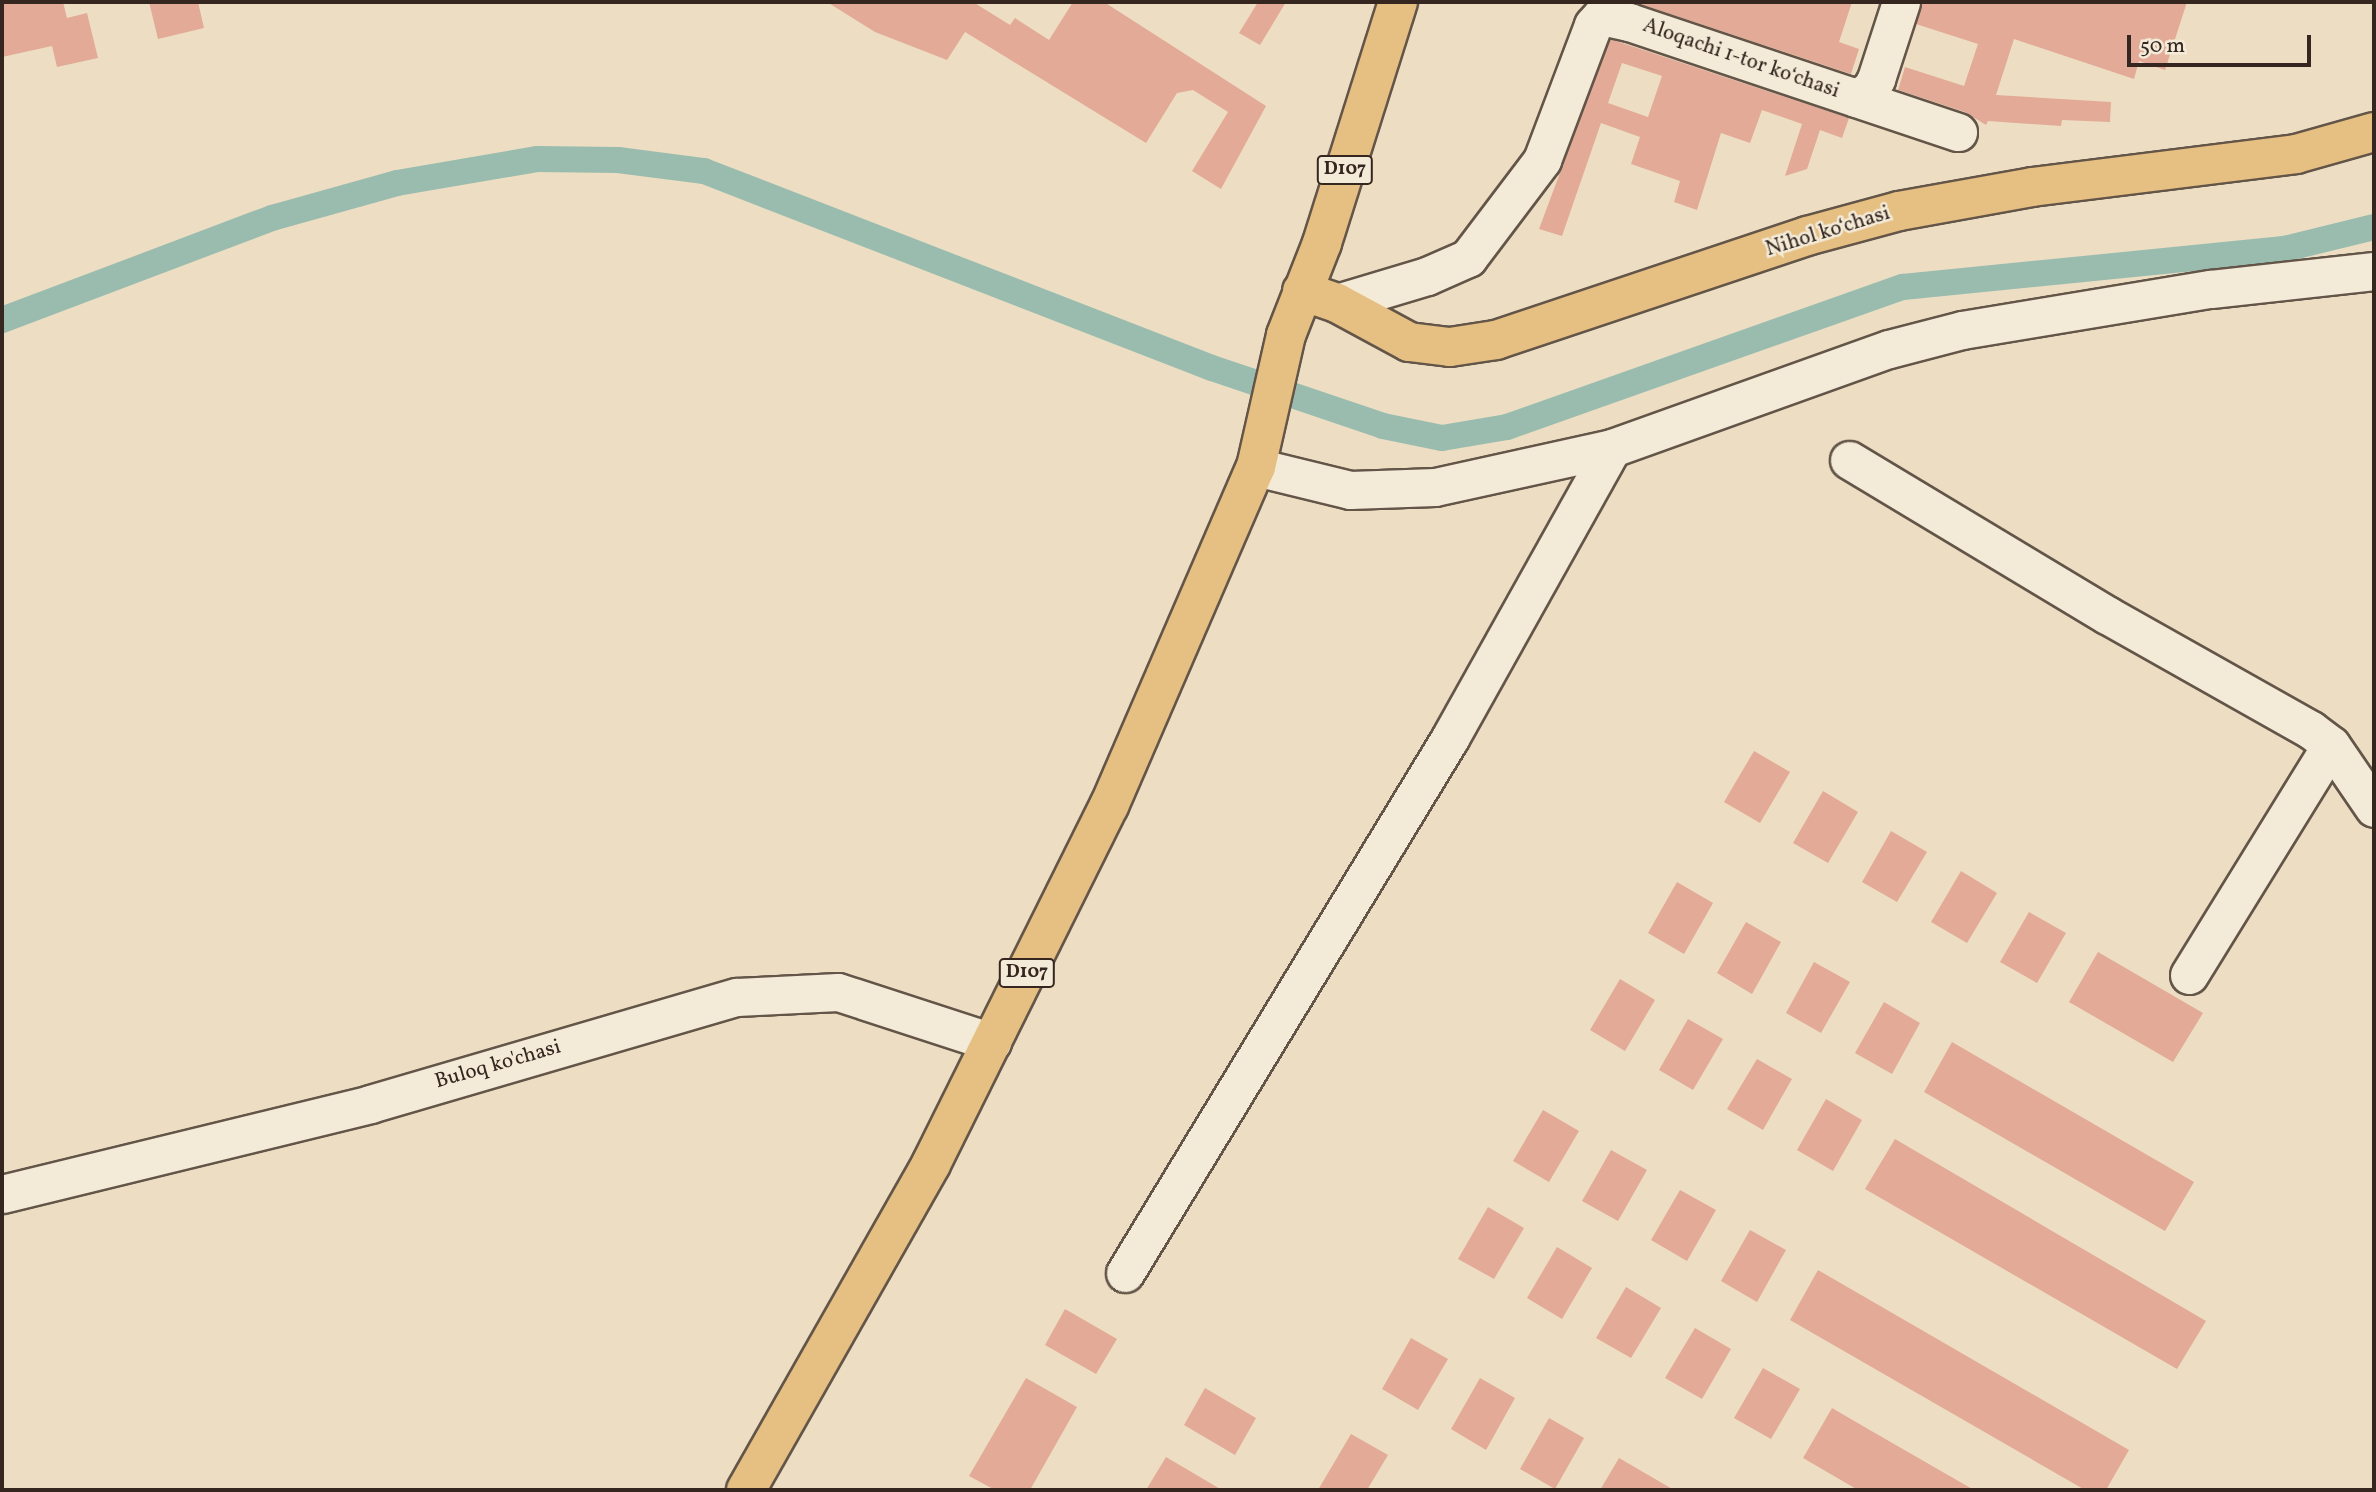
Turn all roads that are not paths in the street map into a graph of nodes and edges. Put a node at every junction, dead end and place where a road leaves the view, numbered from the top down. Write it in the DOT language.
graph roads {
  1 [pos="1398,2"];
  2 [pos="1901,2"];
  3 [pos="1856,98"];
  4 [pos="1958,132"];
  5 [pos="2374,132"];
  6 [pos="2374,271"];
  7 [pos="1319,297"];
  8 [pos="1612,448"];
  9 [pos="1260,451"];
  10 [pos="1849,460"];
  11 [pos="2331,745"];
  12 [pos="2374,808"];
  13 [pos="2189,975"];
  14 [pos="992,1042"];
  15 [pos="2,1194"];
  16 [pos="1125,1273"];
  17 [pos="746,1490"];
  1 -- 7 [label="main road, D107"];
  2 -- 3 [label="street"];
  3 -- 4 [label="street, Aloqachi 1-tor koʻchasi"];
  3 -- 7 [label="street, Aloqachi 1-tor koʻchasi"];
  5 -- 7 [label="main road, Nihol koʻchasi"];
  6 -- 8 [label="street"];
  7 -- 9 [label="main road, D107"];
  8 -- 9 [label="street"];
  8 -- 16 [label="street"];
  9 -- 14 [label="main road, D107"];
  10 -- 11 [label="street"];
  11 -- 12 [label="street"];
  11 -- 13 [label="street"];
  14 -- 15 [label="street, Buloq ko'chasi"];
  14 -- 17 [label="main road, D107"];
}
